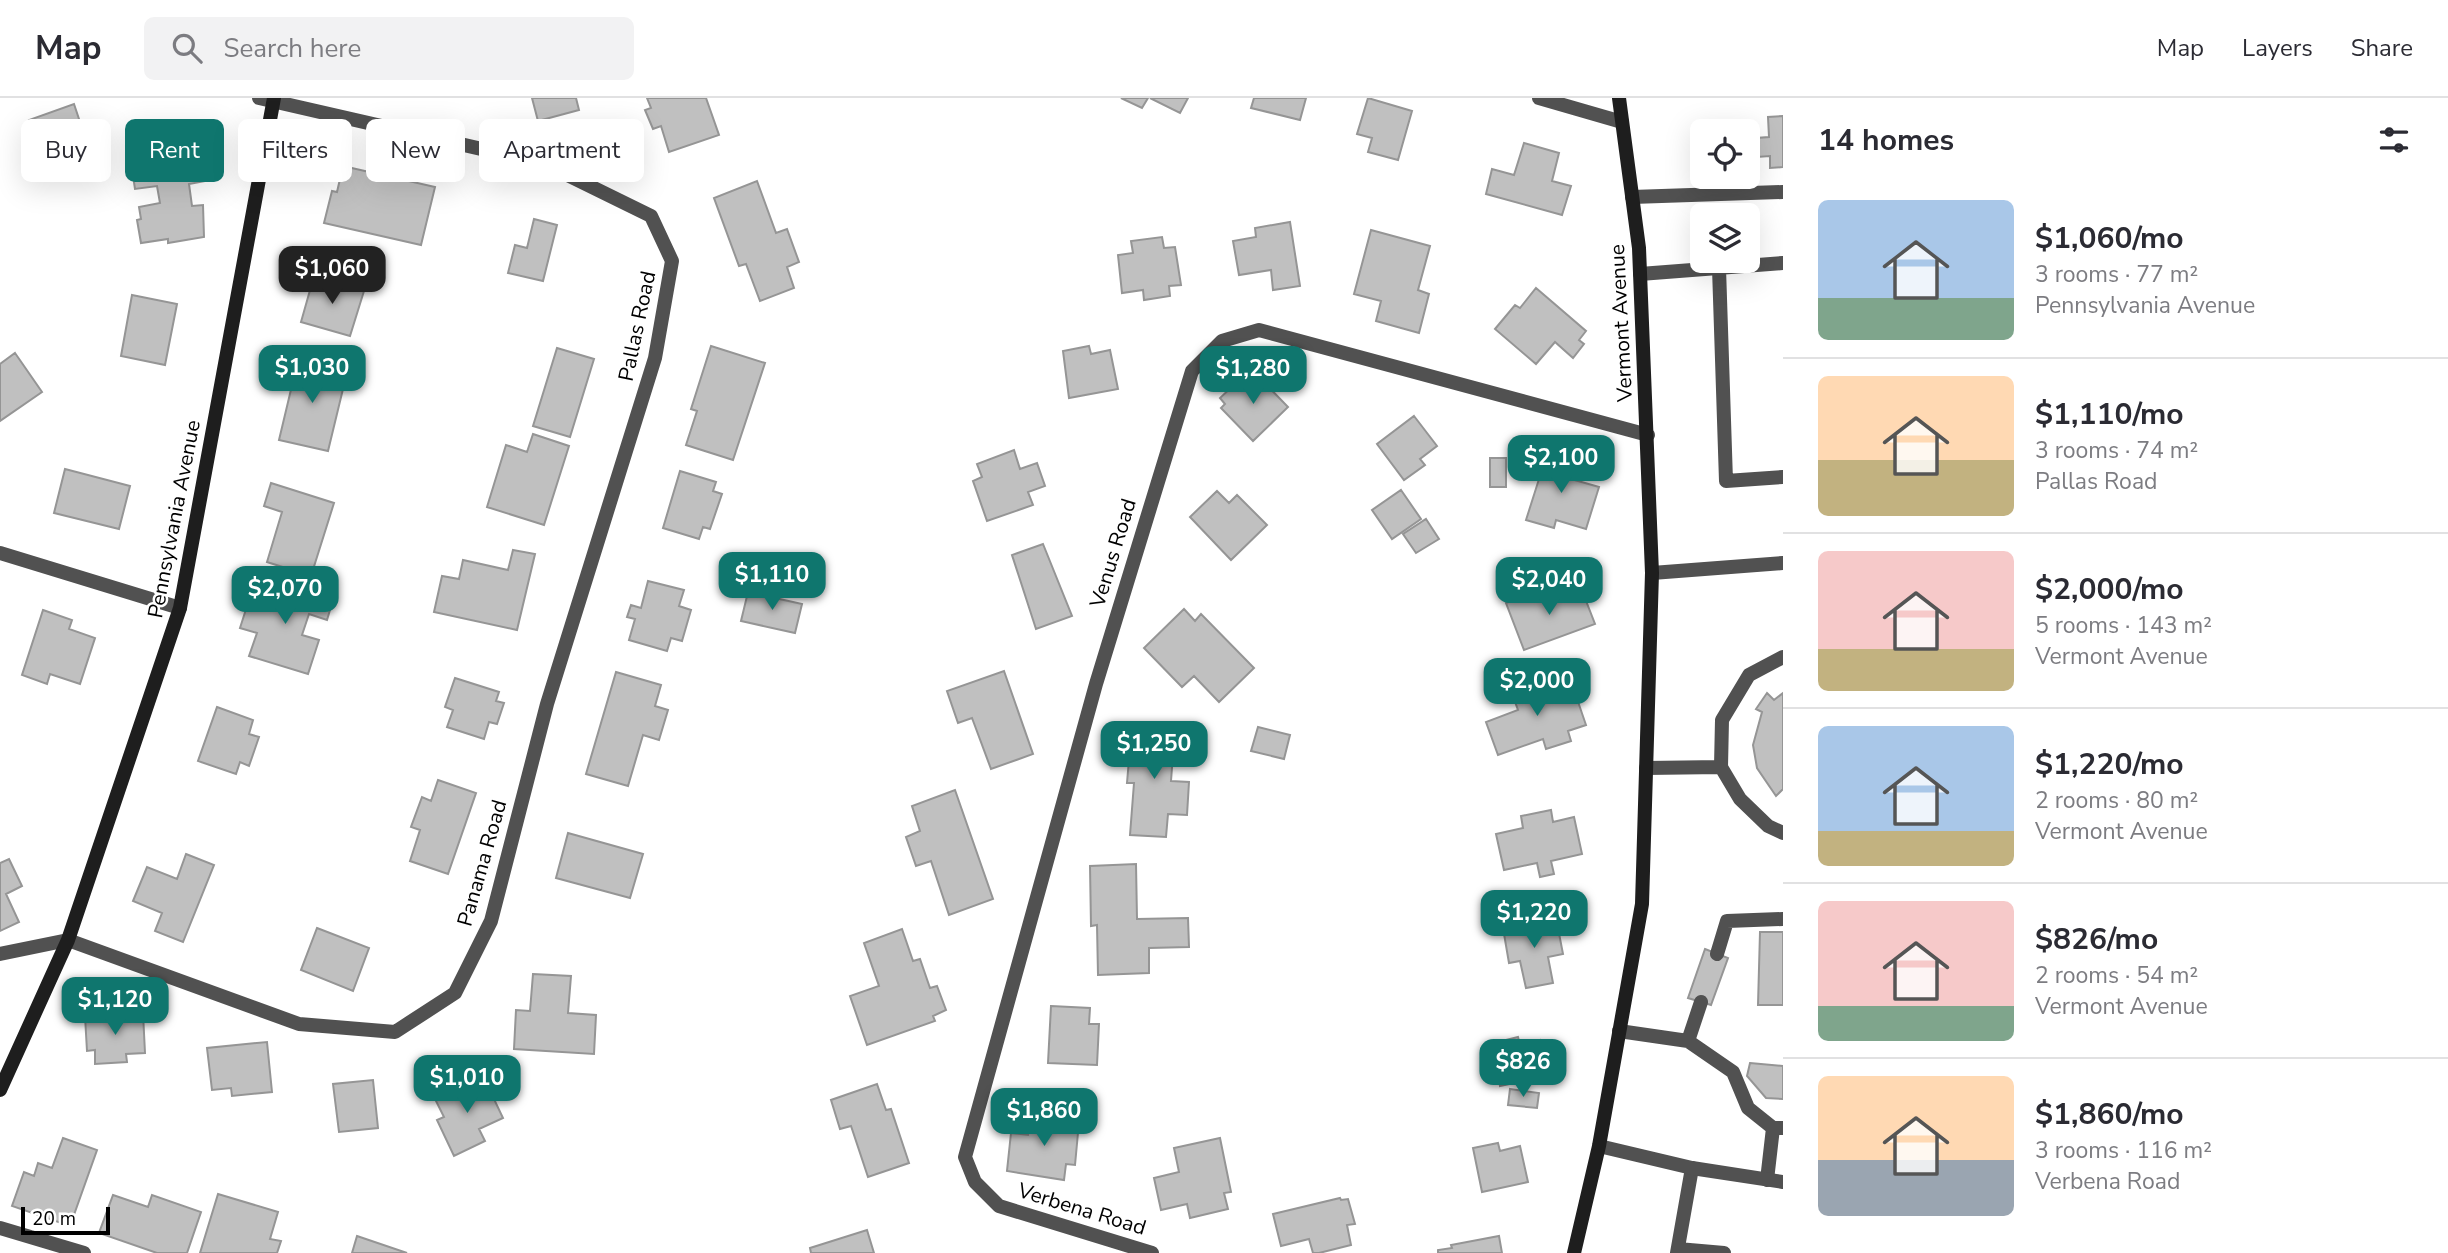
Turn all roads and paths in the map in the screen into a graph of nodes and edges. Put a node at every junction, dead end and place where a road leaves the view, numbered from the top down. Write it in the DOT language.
graph roads {
  1 [pos="259,98"];
  2 [pos="1539,98"];
  3 [pos="1619,98"];
  4 [pos="274,101"];
  5 [pos="1622,122"];
  6 [pos="1783,192"];
  7 [pos="1632,197"];
  8 [pos="1783,263"];
  9 [pos="1760,265"];
  10 [pos="1690,270"];
  11 [pos="1719,273"];
  12 [pos="1640,274"];
  13 [pos="1648,435"];
  14 [pos="1783,477"];
  15 [pos="0,553"];
  16 [pos="1783,563"];
  17 [pos="1652,573"];
  18 [pos="180,608"];
  19 [pos="1783,657"];
  20 [pos="547,704"];
  21 [pos="1721,767"];
  22 [pos="1646,768"];
  23 [pos="1783,833"];
  24 [pos="1783,919"];
  25 [pos="68,940"];
  26 [pos="0,954"];
  27 [pos="1717,954"];
  28 [pos="1701,1002"];
  29 [pos="1619,1031"];
  30 [pos="1688,1041"];
  31 [pos="0,1090"];
  32 [pos="1778,1128"];
  33 [pos="1599,1146"];
  34 [pos="1692,1168"];
  35 [pos="1767,1180"];
  36 [pos="1783,1182"];
  37 [pos="999,1206"];
  38 [pos="0,1228"];
  39 [pos="1677,1251"];
  40 [pos="84,1253"];
  41 [pos="1152,1253"];
  42 [pos="1574,1253"];
  43 [pos="1724,1253"];
  1 -- 4 [label="street, Pallas Road"];
  2 -- 5 [label="street"];
  3 -- 5 [label="street, Vermont Avenue"];
  4 -- 18 [label="street, Pennsylvania Avenue"];
  4 -- 20 [label="street, Pallas Road"];
  5 -- 7 [label="street, Vermont Avenue"];
  6 -- 7 [label="street"];
  7 -- 12 [label="street, Vermont Avenue"];
  8 -- 9 [label="street"];
  10 -- 12 [label="street"];
  11 -- 14 [label="street"];
  12 -- 13 [label="street, Vermont Avenue"];
  13 -- 17 [label="street, Vermont Avenue"];
  13 -- 37 [label="street, Venus Road"];
  15 -- 18 [label="street"];
  16 -- 17 [label="street"];
  17 -- 22 [label="street, Vermont Avenue"];
  18 -- 25 [label="street, Pennsylvania Avenue"];
  19 -- 21 [label="street"];
  20 -- 25 [label="street, Panama Road"];
  21 -- 22 [label="street"];
  21 -- 23 [label="street"];
  22 -- 29 [label="street, Vermont Avenue"];
  24 -- 27 [label="street"];
  25 -- 26 [label="street"];
  25 -- 31 [label="street, Pennsylvania Avenue"];
  28 -- 30 [label="street"];
  29 -- 30 [label="street"];
  29 -- 33 [label="street, Vermont Avenue"];
  30 -- 32 [label="street"];
  32 -- 35 [label="street"];
  33 -- 34 [label="street"];
  33 -- 42 [label="street, Vermont Avenue"];
  34 -- 35 [label="street"];
  34 -- 39 [label="street"];
  35 -- 36 [label="street"];
  37 -- 41 [label="street, Verbena Road"];
  38 -- 40 [label="street"];
  39 -- 43 [label="street"];
}
